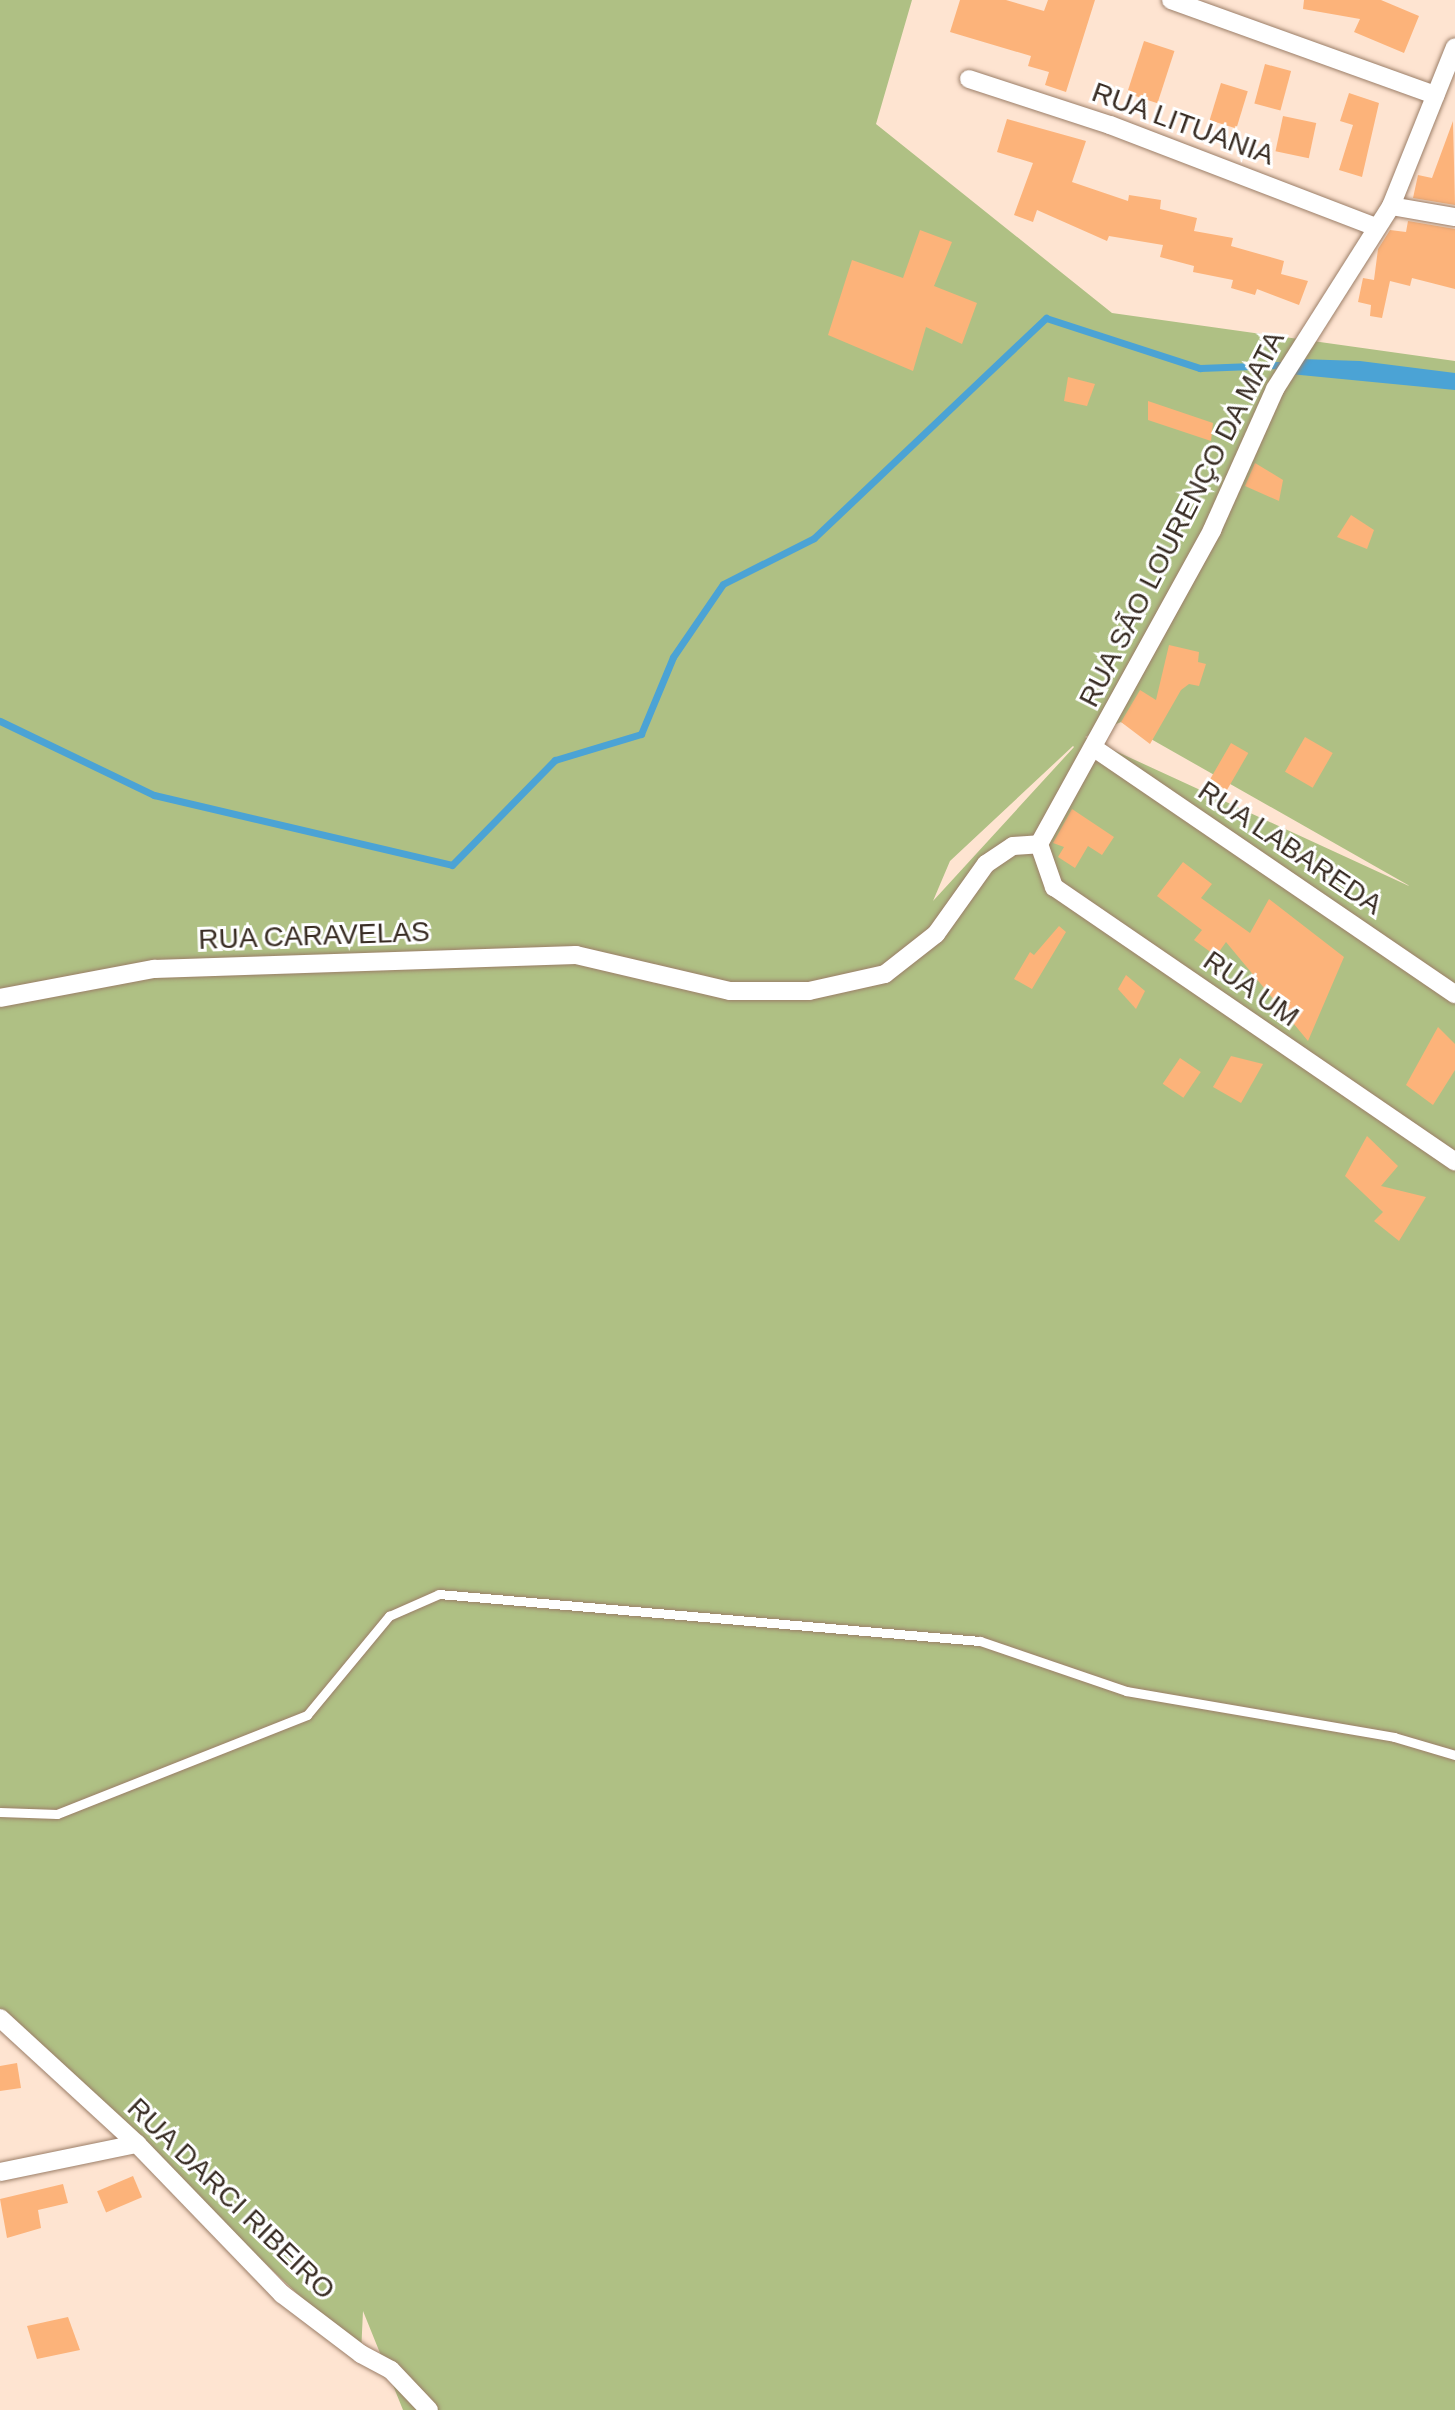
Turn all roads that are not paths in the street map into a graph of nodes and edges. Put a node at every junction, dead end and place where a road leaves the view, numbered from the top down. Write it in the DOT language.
graph roads {
  1 [pos="1171,0"];
  2 [pos="1455,47"];
  3 [pos="969,79"];
  4 [pos="1435,95"];
  5 [pos="1391,206"];
  6 [pos="1455,217"];
  7 [pos="1376,227"];
  8 [pos="1094,748"];
  9 [pos="1039,844"];
  10 [pos="1455,994"];
  11 [pos="0,998"];
  12 [pos="1455,1162"];
  13 [pos="1455,1755"];
  14 [pos="0,1812"];
  15 [pos="0,2018"];
  16 [pos="137,2144"];
  17 [pos="0,2172"];
  18 [pos="429,2410"];
  1 -- 4 [label="street"];
  2 -- 4 [label="street, RUA SÃO LOURENÇO DA MATA"];
  3 -- 7 [label="street, RUA LITUANIA"];
  4 -- 5 [label="street, RUA SÃO LOURENÇO DA MATA"];
  5 -- 6 [label="street"];
  5 -- 7 [label="street, RUA SÃO LOURENÇO DA MATA"];
  7 -- 8 [label="street, RUA SÃO LOURENÇO DA MATA"];
  8 -- 9 [label="street, RUA SÃO LOURENÇO DA MATA"];
  8 -- 10 [label="street, RUA LABAREDA"];
  9 -- 11 [label="street, RUA CARAVELAS"];
  9 -- 12 [label="street, RUA UM"];
  13 -- 14 [label="lane"];
  15 -- 16 [label="street, RUA DARCI RIBEIRO"];
  16 -- 17 [label="street"];
  16 -- 18 [label="street, RUA DARCI RIBEIRO"];
}
